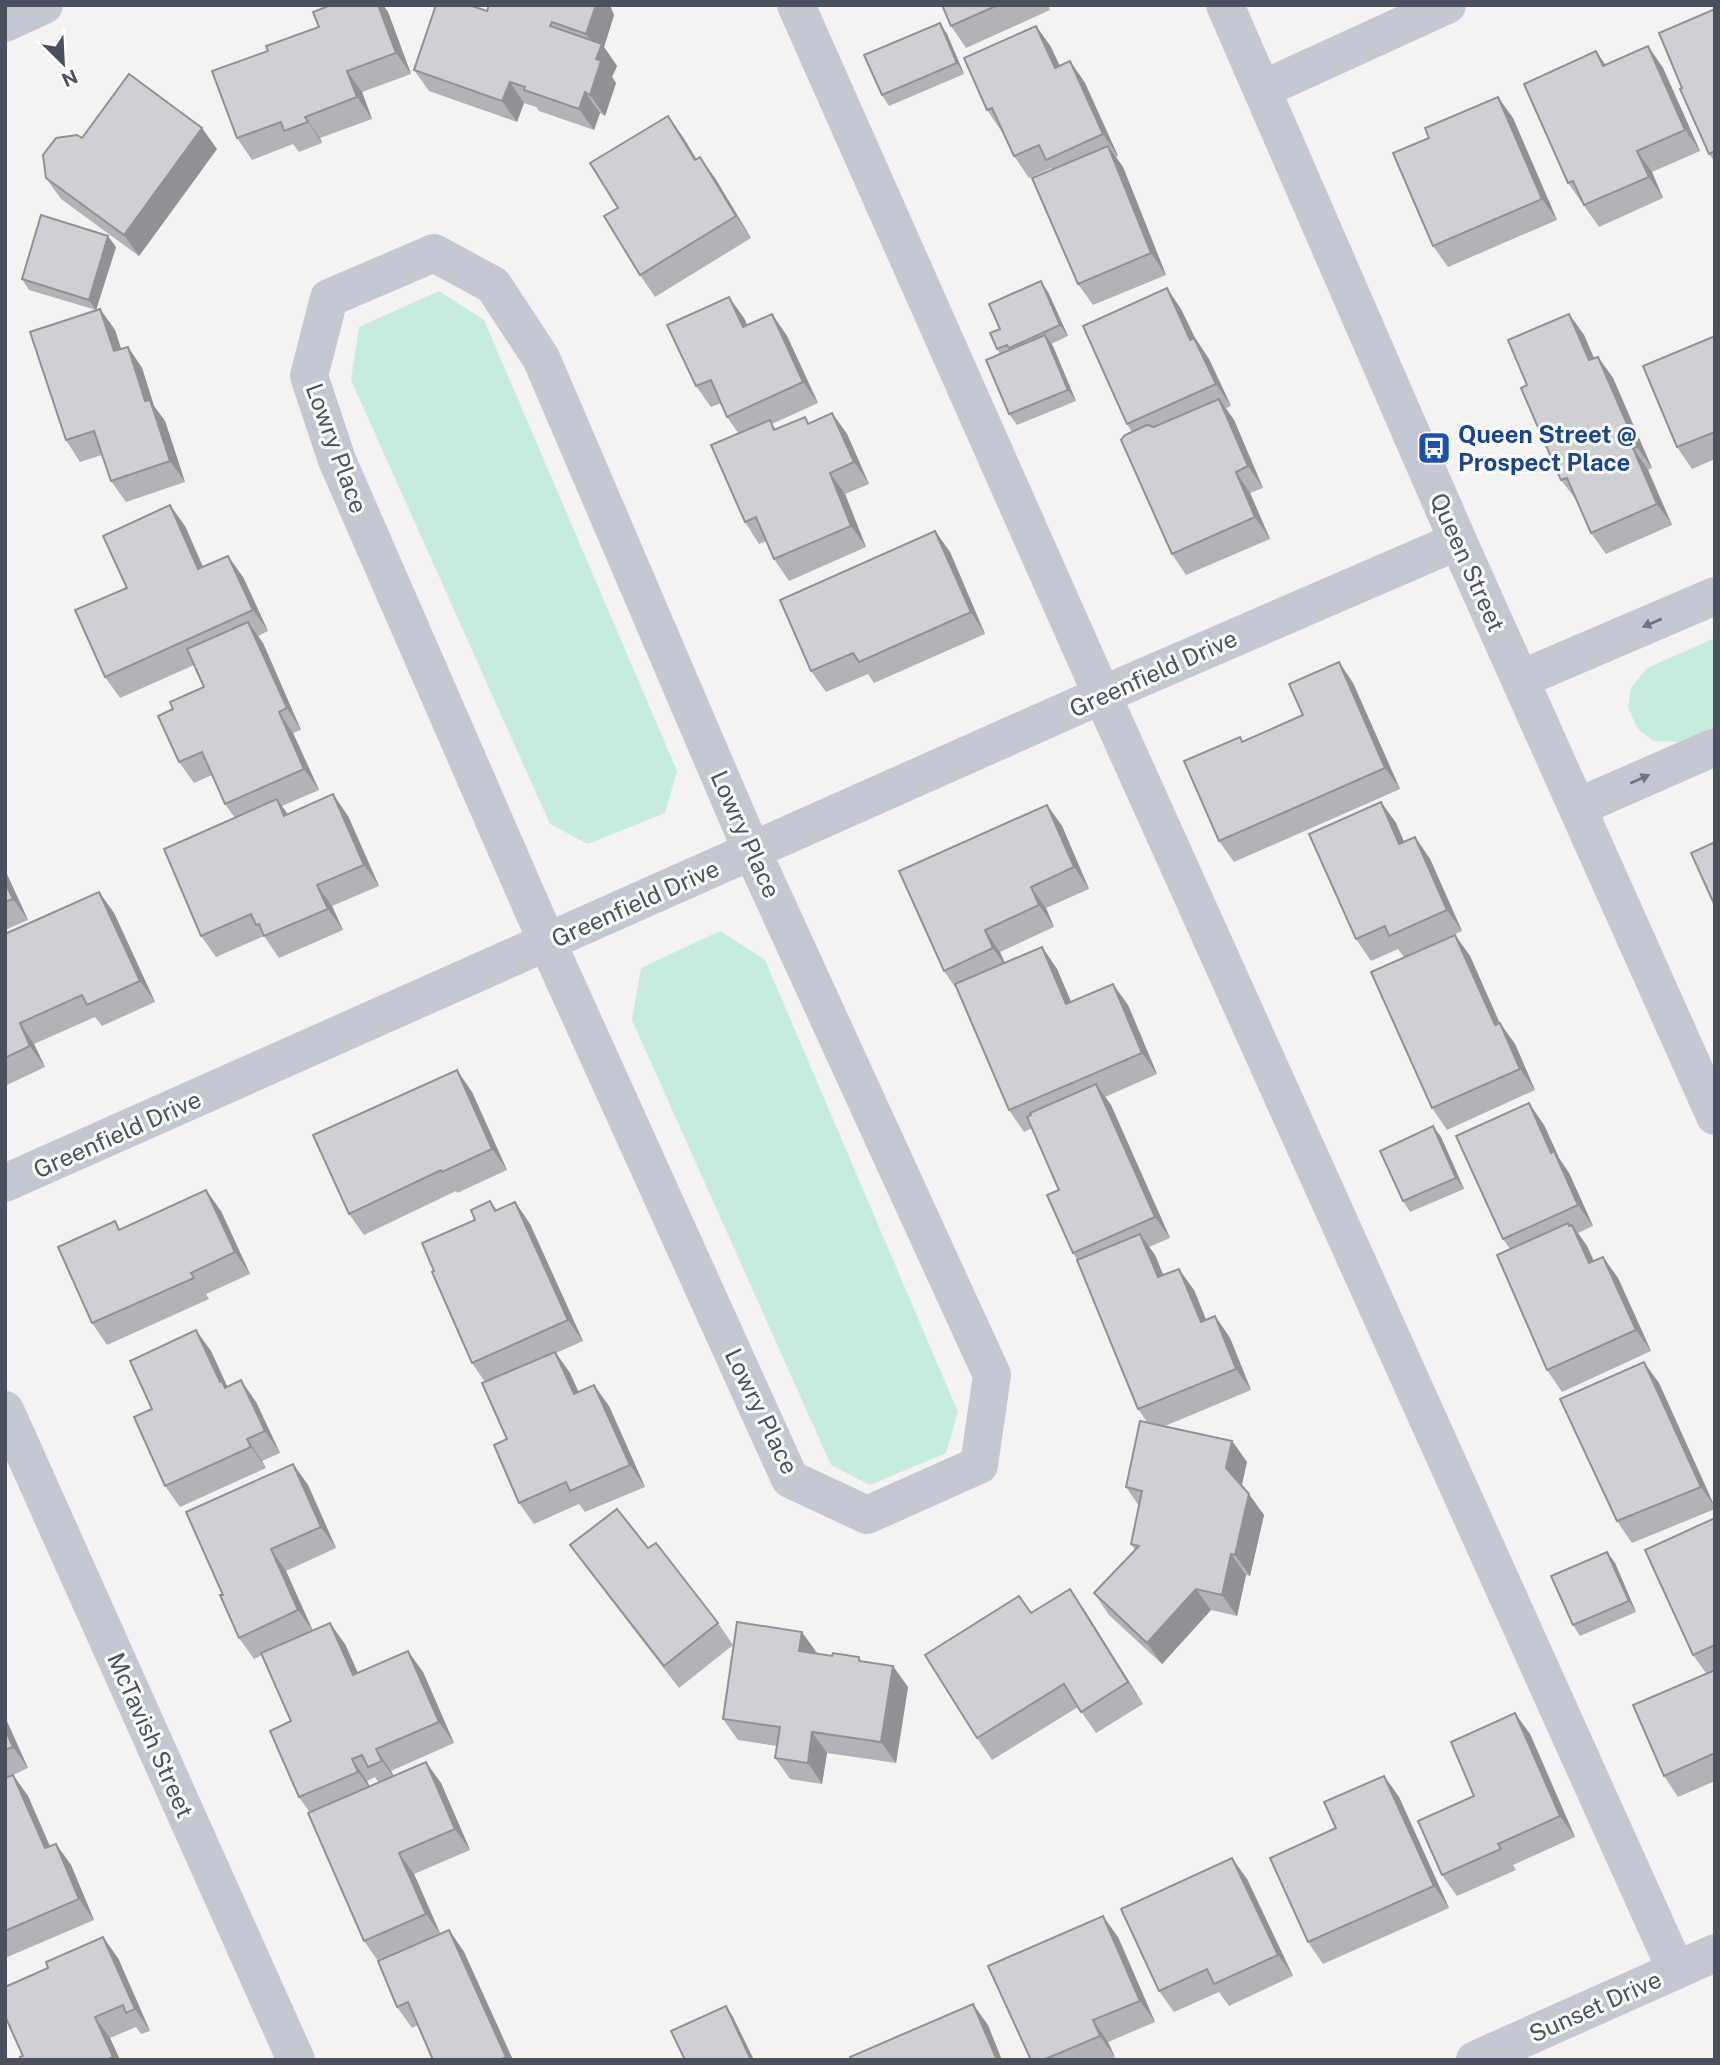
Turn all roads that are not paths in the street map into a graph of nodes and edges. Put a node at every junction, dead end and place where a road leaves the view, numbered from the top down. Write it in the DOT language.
graph roads {
  1 [pos="44,5"];
  2 [pos="796,5"];
  3 [pos="1225,5"];
  4 [pos="1447,5"];
  5 [pos="5,23"];
  6 [pos="1263,89"];
  7 [pos="1458,541"];
  8 [pos="1715,596"];
  9 [pos="1521,679"];
  10 [pos="1102,695"];
  11 [pos="1715,747"];
  12 [pos="1578,807"];
  13 [pos="752,851"];
  14 [pos="547,942"];
  15 [pos="1715,1116"];
  16 [pos="5,1183"];
  17 [pos="5,1410"];
  18 [pos="1715,1953"];
  19 [pos="1676,1970"];
  20 [pos="290,2058"];
  21 [pos="1475,2060"];
  1 -- 5 [label="street"];
  2 -- 10 [label="street"];
  3 -- 6 [label="street, Queen Street"];
  4 -- 6 [label="street"];
  6 -- 7 [label="street, Queen Street"];
  7 -- 9 [label="street, Queen Street"];
  7 -- 10 [label="street, Greenfield Drive"];
  8 -- 9 [label="street, one-way"];
  9 -- 12 [label="street, Queen Street"];
  10 -- 13 [label="street, Greenfield Drive"];
  10 -- 19 [label="street"];
  12 -- 11 [label="street, one-way"];
  12 -- 15 [label="street, Queen Street"];
  13 -- 14 [label="street, Greenfield Drive"];
  13 -- 14 [label="street, Lowry Place"];
  13 -- 14 [label="street, Lowry Place"];
  14 -- 16 [label="street, Greenfield Drive"];
  17 -- 20 [label="street, McTavish Street"];
  18 -- 19 [label="street, Sunset Drive"];
  19 -- 21 [label="street, Sunset Drive"];
}
